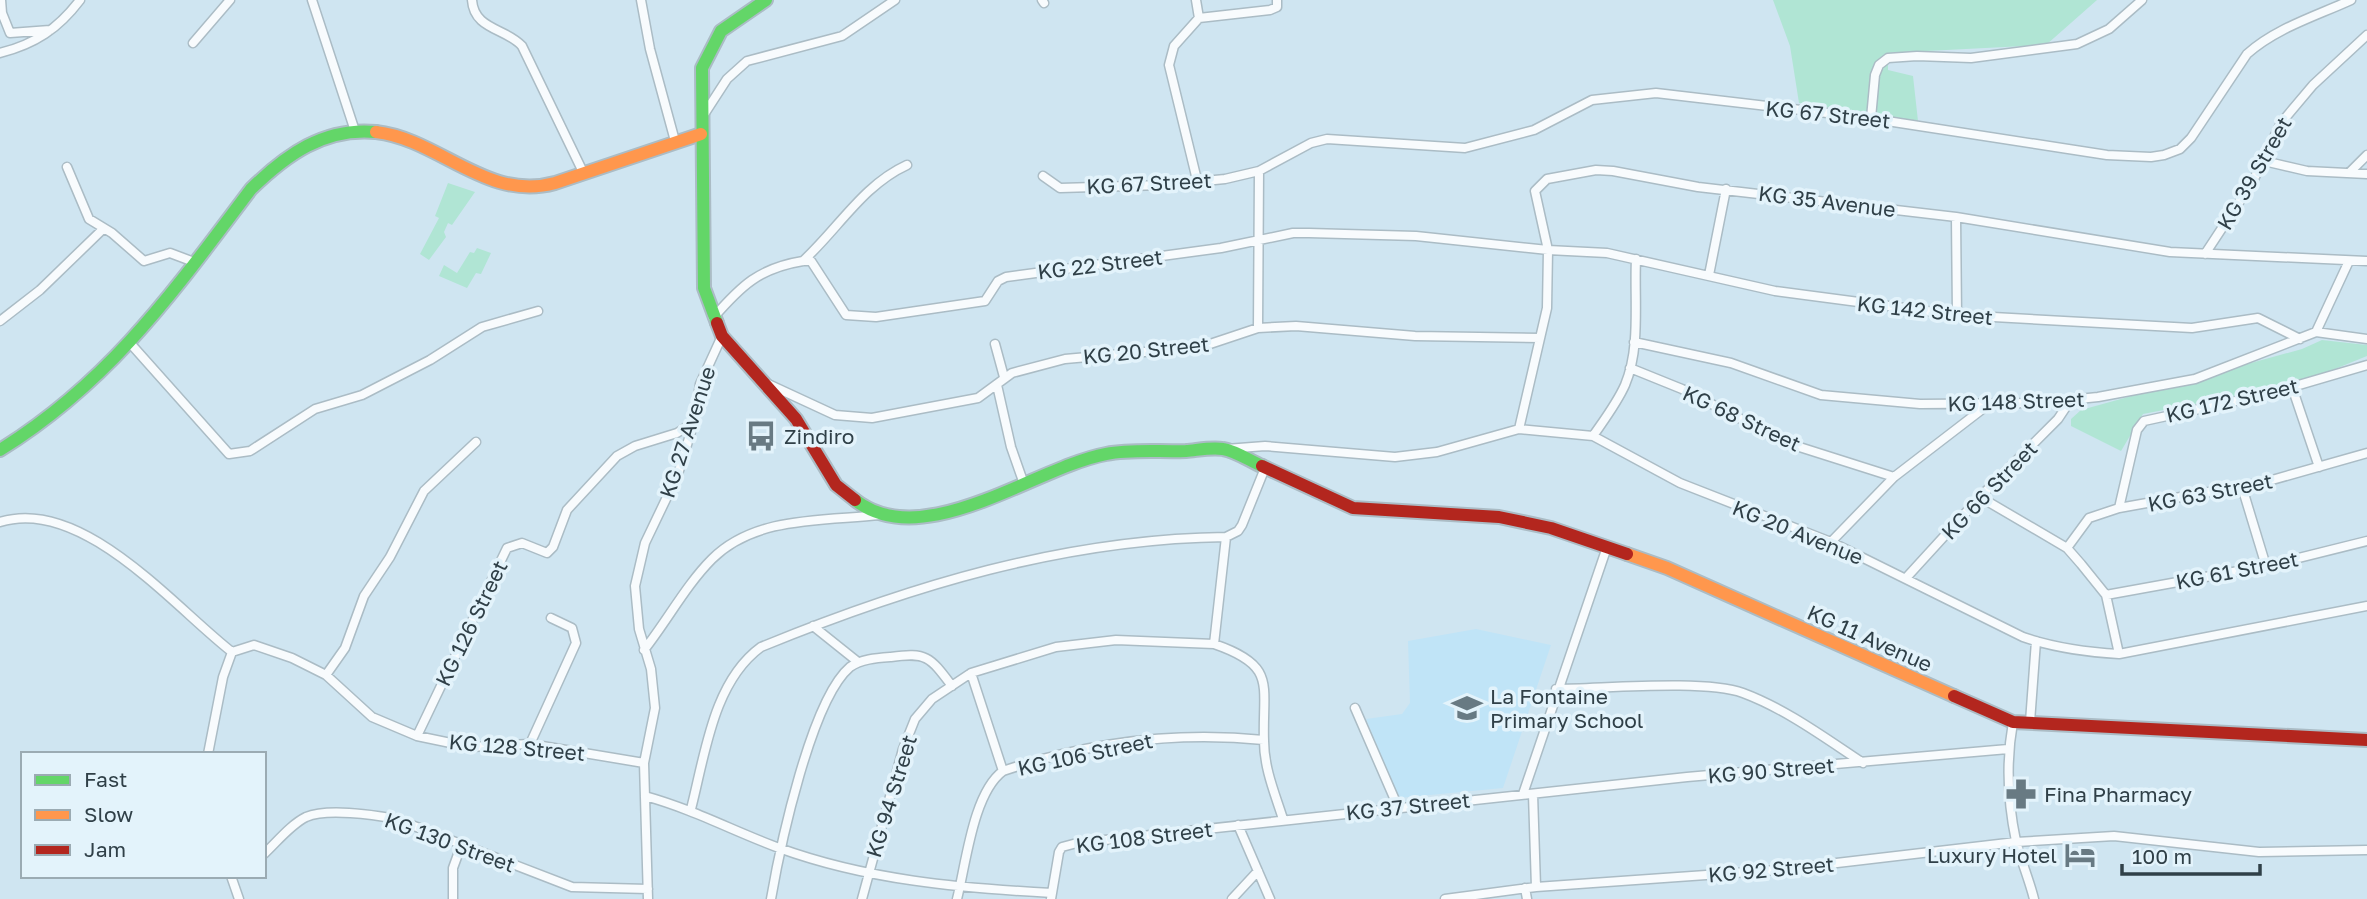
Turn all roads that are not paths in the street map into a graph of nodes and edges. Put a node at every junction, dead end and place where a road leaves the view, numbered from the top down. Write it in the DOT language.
graph roads {
  1 [pos="1,0"];
  2 [pos="80,0"];
  3 [pos="230,0"];
  4 [pos="312,0"];
  5 [pos="472,0"];
  6 [pos="641,0"];
  7 [pos="766,0"];
  8 [pos="895,0"];
  9 [pos="1196,0"];
  10 [pos="1277,0"];
  11 [pos="2141,0"];
  12 [pos="2351,0"];
  13 [pos="1199,18"];
  14 [pos="52,30"];
  15 [pos="2367,36"];
  16 [pos="193,43"];
  17 [pos="0,53"];
  18 [pos="701,118"];
  19 [pos="1871,118"];
  20 [pos="355,131"];
  21 [pos="701,134"];
  22 [pos="675,141"];
  23 [pos="2367,155"];
  24 [pos="2264,162"];
  25 [pos="907,165"];
  26 [pos="67,167"];
  27 [pos="583,172"];
  28 [pos="1259,172"];
  29 [pos="2350,172"];
  30 [pos="2367,174"];
  31 [pos="1043,176"];
  32 [pos="1197,180"];
  33 [pos="1726,189"];
  34 [pos="1956,217"];
  35 [pos="103,229"];
  36 [pos="1261,238"];
  37 [pos="1548,250"];
  38 [pos="2205,254"];
  39 [pos="1636,259"];
  40 [pos="803,261"];
  41 [pos="2349,261"];
  42 [pos="2367,261"];
  43 [pos="194,262"];
  44 [pos="1709,275"];
  45 [pos="538,311"];
  46 [pos="1957,315"];
  47 [pos="713,318"];
  48 [pos="0,321"];
  49 [pos="1258,328"];
  50 [pos="2316,332"];
  51 [pos="722,337"];
  52 [pos="1540,338"];
  53 [pos="2300,339"];
  54 [pos="2367,339"];
  55 [pos="1634,342"];
  56 [pos="130,343"];
  57 [pos="995,344"];
  58 [pos="2367,365"];
  59 [pos="1630,368"];
  60 [pos="1004,377"];
  61 [pos="768,384"];
  62 [pos="997,385"];
  63 [pos="2292,387"];
  64 [pos="2070,401"];
  65 [pos="1990,403"];
  66 [pos="694,422"];
  67 [pos="1519,429"];
  68 [pos="1593,436"];
  69 [pos="476,442"];
  70 [pos="1224,449"];
  71 [pos="0,450"];
  72 [pos="2367,453"];
  73 [pos="2319,467"];
  74 [pos="1265,468"];
  75 [pos="1894,477"];
  76 [pos="1024,484"];
  77 [pos="2242,487"];
  78 [pos="1980,497"];
  79 [pos="2119,508"];
  80 [pos="885,514"];
  81 [pos="0,522"];
  82 [pos="1226,537"];
  83 [pos="2367,541"];
  84 [pos="1831,542"];
  85 [pos="1607,547"];
  86 [pos="2067,548"];
  87 [pos="2266,566"];
  88 [pos="1906,578"];
  89 [pos="2106,595"];
  90 [pos="2367,606"];
  91 [pos="551,618"];
  92 [pos="813,626"];
  93 [pos="2036,641"];
  94 [pos="1213,644"];
  95 [pos="644,650"];
  96 [pos="232,652"];
  97 [pos="2119,654"];
  98 [pos="858,662"];
  99 [pos="971,673"];
  100 [pos="326,675"];
  101 [pos="952,685"];
  102 [pos="1556,689"];
  103 [pos="1355,708"];
  104 [pos="2013,722"];
  105 [pos="2031,722"];
  106 [pos="417,736"];
  107 [pos="1264,740"];
  108 [pos="2367,740"];
  109 [pos="530,744"];
  110 [pos="2008,748"];
  111 [pos="208,752"];
  112 [pos="645,763"];
  113 [pos="1863,763"];
  114 [pos="1003,771"];
  115 [pos="1522,794"];
  116 [pos="1533,794"];
  117 [pos="645,796"];
  118 [pos="1398,807"];
  119 [pos="691,809"];
  120 [pos="1283,819"];
  121 [pos="1238,825"];
  122 [pos="2016,842"];
  123 [pos="461,846"];
  124 [pos="780,848"];
  125 [pos="2367,850"];
  126 [pos="266,852"];
  127 [pos="1258,871"];
  128 [pos="868,874"];
  129 [pos="232,880"];
  130 [pos="1536,887"];
  131 [pos="960,888"];
  132 [pos="1525,888"];
  133 [pos="648,894"];
  134 [pos="1051,896"];
  135 [pos="239,899"];
  136 [pos="453,899"];
  137 [pos="771,899"];
  138 [pos="862,899"];
  139 [pos="957,899"];
  140 [pos="1233,899"];
  141 [pos="1270,899"];
  142 [pos="1445,899"];
  143 [pos="1527,899"];
  144 [pos="2034,899"];
  1 -- 14 [label="street"];
  2 -- 14 [label="street"];
  3 -- 16 [label="street"];
  4 -- 20 [label="street"];
  5 -- 27 [label="street"];
  6 -- 22 [label="street"];
  7 -- 18 [label="main road"];
  8 -- 18 [label="street"];
  9 -- 13 [label="street"];
  10 -- 13 [label="street"];
  11 -- 19 [label="street"];
  12 -- 19 [label="street, KG 67 Street"];
  13 -- 32 [label="street"];
  14 -- 17 [label="street"];
  15 -- 24 [label="street, KG 39 Street"];
  18 -- 21 [label="main road"];
  19 -- 28 [label="street, KG 67 Street"];
  20 -- 27 [label="main road"];
  20 -- 43 [label="main road"];
  21 -- 22 [label="main road"];
  21 -- 47 [label="main road"];
  22 -- 27 [label="main road"];
  23 -- 29 [label="street"];
  24 -- 29 [label="street"];
  24 -- 38 [label="street, KG 39 Street"];
  25 -- 40 [label="street"];
  26 -- 35 [label="street"];
  28 -- 32 [label="street, KG 67 Street"];
  28 -- 36 [label="street"];
  29 -- 30 [label="street"];
  31 -- 32 [label="street, KG 67 Street"];
  33 -- 34 [label="street, KG 35 Avenue"];
  33 -- 37 [label="street, KG 35 Avenue"];
  33 -- 44 [label="street"];
  34 -- 38 [label="street, KG 35 Avenue"];
  34 -- 46 [label="street"];
  35 -- 43 [label="street"];
  35 -- 48 [label="street"];
  36 -- 37 [label="street, KG 22 Street"];
  36 -- 40 [label="street, KG 22 Street"];
  36 -- 49 [label="street"];
  37 -- 39 [label="street, KG 142 Street"];
  37 -- 52 [label="street, KG 35 Avenue"];
  38 -- 41 [label="street, KG 35 Avenue"];
  39 -- 44 [label="street, KG 142 Street"];
  39 -- 55 [label="street"];
  40 -- 47 [label="street"];
  41 -- 42 [label="street, KG 35 Avenue"];
  41 -- 50 [label="street"];
  43 -- 56 [label="main road"];
  44 -- 46 [label="street, KG 142 Street"];
  45 -- 56 [label="street"];
  46 -- 53 [label="street, KG 142 Street"];
  47 -- 51 [label="main road"];
  49 -- 52 [label="street, KG 20 Street"];
  49 -- 60 [label="street, KG 20 Street"];
  50 -- 53 [label="street, KG 148 Street"];
  50 -- 54 [label="street"];
  51 -- 61 [label="main road"];
  51 -- 66 [label="street, KG 27 Avenue"];
  52 -- 67 [label="street, KG 35 Avenue"];
  53 -- 64 [label="street, KG 148 Street"];
  55 -- 59 [label="street"];
  55 -- 65 [label="street, KG 148 Street"];
  56 -- 71 [label="main road"];
  57 -- 60 [label="street"];
  58 -- 63 [label="street, KG 172 Street"];
  59 -- 68 [label="street"];
  59 -- 75 [label="street, KG 68 Street"];
  60 -- 62 [label="street, KG 20 Street"];
  61 -- 62 [label="street, KG 20 Street"];
  61 -- 80 [label="main road"];
  62 -- 76 [label="street"];
  63 -- 73 [label="street"];
  63 -- 79 [label="street, KG 172 Street"];
  64 -- 65 [label="street, KG 148 Street"];
  64 -- 78 [label="street, KG 66 Street"];
  65 -- 75 [label="street"];
  66 -- 95 [label="street, KG 27 Avenue"];
  66 -- 106 [label="street, KG 126 Street"];
  67 -- 68 [label="street, KG 20 Avenue"];
  67 -- 70 [label="street, KG 20 Avenue"];
  68 -- 84 [label="street, KG 20 Avenue"];
  69 -- 100 [label="street"];
  70 -- 74 [label="main road, KG 11 Avenue"];
  70 -- 76 [label="main road"];
  72 -- 73 [label="street, KG 63 Street"];
  73 -- 77 [label="street, KG 63 Street"];
  74 -- 82 [label="street"];
  74 -- 85 [label="main road, KG 11 Avenue"];
  75 -- 84 [label="street"];
  76 -- 80 [label="main road"];
  77 -- 79 [label="street, KG 63 Street"];
  77 -- 87 [label="street"];
  78 -- 86 [label="street"];
  78 -- 88 [label="street, KG 66 Street"];
  79 -- 86 [label="street, KG 63 Street"];
  80 -- 95 [label="street"];
  81 -- 96 [label="street"];
  82 -- 92 [label="street"];
  82 -- 94 [label="street"];
  83 -- 87 [label="street, KG 61 Street"];
  84 -- 88 [label="street, KG 20 Avenue"];
  85 -- 102 [label="street"];
  85 -- 104 [label="main road, KG 11 Avenue"];
  86 -- 89 [label="street"];
  87 -- 89 [label="street, KG 61 Street"];
  88 -- 93 [label="street, KG 20 Avenue"];
  89 -- 97 [label="street"];
  90 -- 97 [label="street, KG 20 Avenue"];
  91 -- 109 [label="street"];
  92 -- 98 [label="street"];
  92 -- 119 [label="street"];
  93 -- 97 [label="street, KG 20 Avenue"];
  93 -- 105 [label="street"];
  94 -- 99 [label="street, KG 94 Street"];
  94 -- 107 [label="street, KG 94 Street"];
  95 -- 112 [label="street, KG 27 Avenue"];
  96 -- 100 [label="street, KG 128 Street"];
  96 -- 111 [label="street"];
  98 -- 101 [label="street"];
  98 -- 124 [label="street"];
  99 -- 101 [label="street, KG 94 Street"];
  99 -- 114 [label="street"];
  100 -- 106 [label="street, KG 128 Street"];
  101 -- 128 [label="street, KG 94 Street"];
  102 -- 113 [label="street"];
  102 -- 115 [label="street"];
  103 -- 118 [label="street"];
  104 -- 105 [label="main road, KG 11 Avenue"];
  104 -- 110 [label="street"];
  105 -- 108 [label="main road, KG 11 Avenue"];
  106 -- 109 [label="street, KG 128 Street"];
  107 -- 114 [label="street, KG 106 Street"];
  107 -- 120 [label="street, KG 94 Street"];
  109 -- 112 [label="street, KG 128 Street"];
  110 -- 113 [label="street, KG 90 Street"];
  110 -- 122 [label="street"];
  112 -- 117 [label="street, KG 27 Avenue"];
  113 -- 116 [label="street, KG 90 Street"];
  114 -- 131 [label="street, KG 106 Street"];
  115 -- 116 [label="street, KG 37 Street"];
  115 -- 118 [label="street, KG 37 Street"];
  116 -- 130 [label="street"];
  117 -- 119 [label="street"];
  117 -- 133 [label="street, KG 27 Avenue"];
  118 -- 120 [label="street, KG 37 Street"];
  119 -- 124 [label="street"];
  120 -- 121 [label="street, KG 37 Street"];
  121 -- 127 [label="street"];
  121 -- 134 [label="street, KG 108 Street"];
  122 -- 125 [label="street, KG 92 Street"];
  122 -- 130 [label="street, KG 92 Street"];
  122 -- 144 [label="street"];
  123 -- 126 [label="street, KG 130 Street"];
  123 -- 133 [label="street, KG 130 Street"];
  123 -- 136 [label="street"];
  124 -- 128 [label="street"];
  124 -- 137 [label="street"];
  127 -- 140 [label="street"];
  127 -- 141 [label="street"];
  128 -- 131 [label="street"];
  128 -- 138 [label="street, KG 94 Street"];
  129 -- 135 [label="street"];
  130 -- 132 [label="street, KG 92 Street"];
  131 -- 134 [label="street"];
  131 -- 139 [label="street, KG 106 Street"];
  132 -- 142 [label="street"];
  132 -- 143 [label="street"];
}
